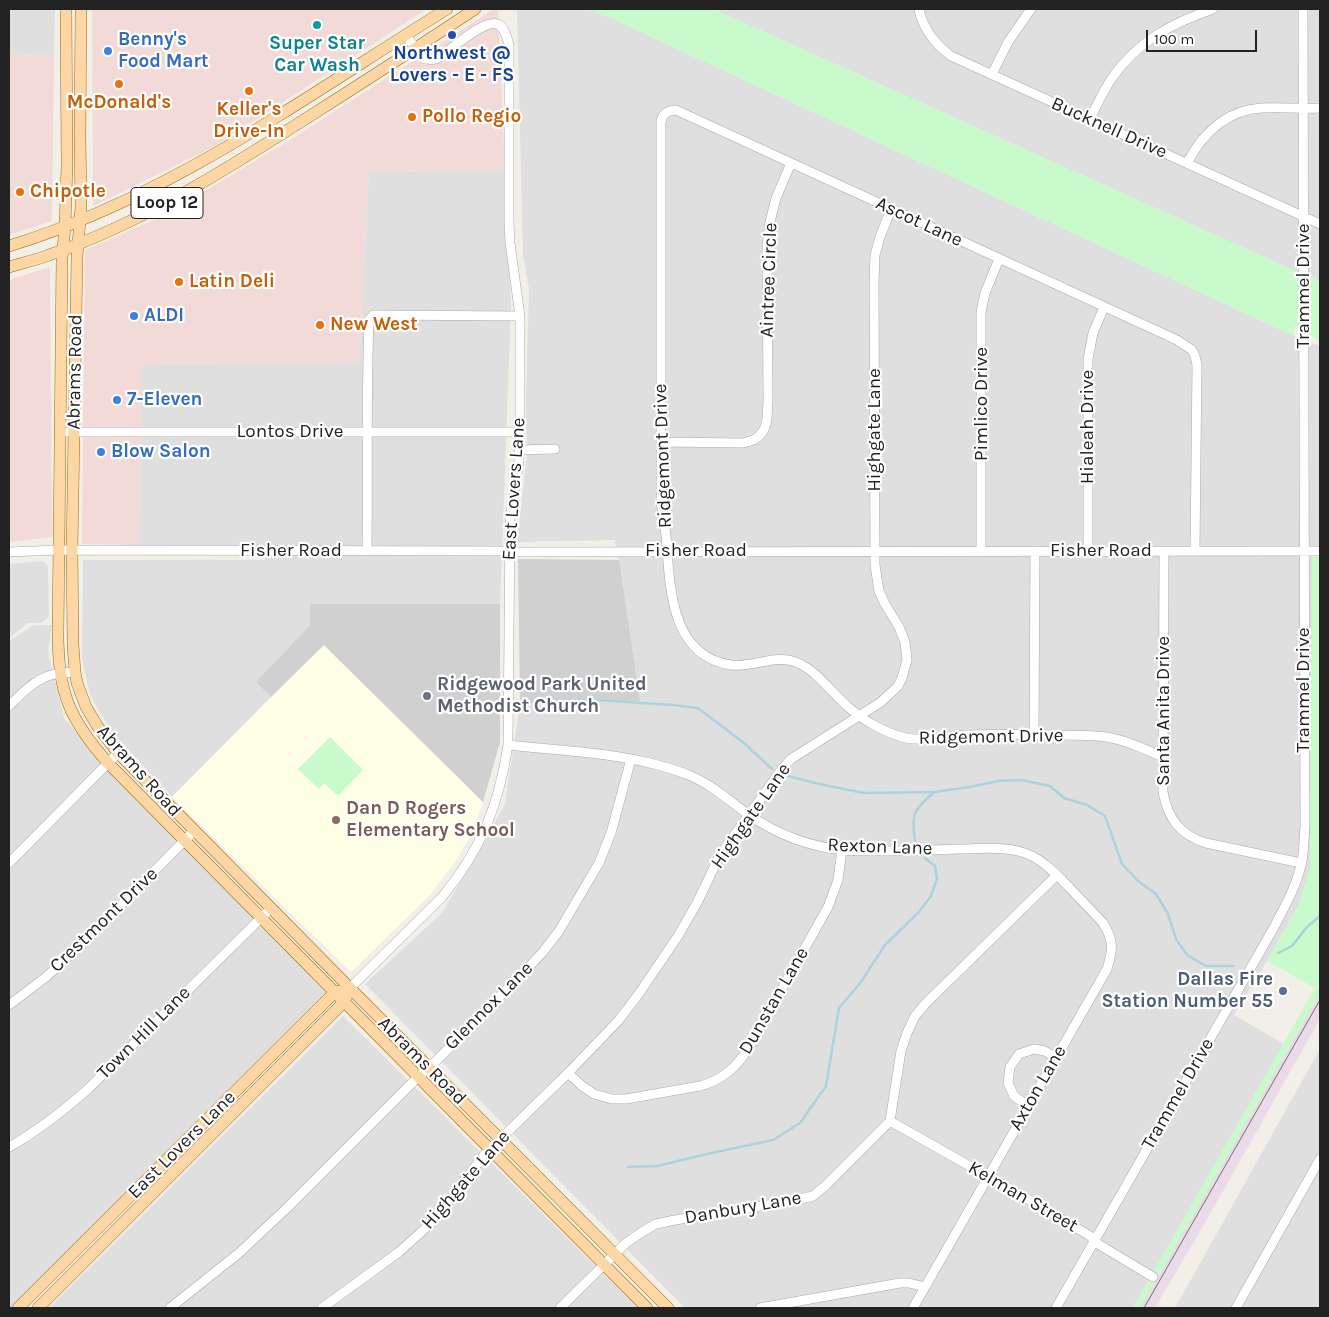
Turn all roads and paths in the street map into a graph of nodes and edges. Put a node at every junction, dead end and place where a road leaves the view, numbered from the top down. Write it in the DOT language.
graph roads {
  1 [pos="66,9"];
  2 [pos="81,9"];
  3 [pos="448,9"];
  4 [pos="475,9"];
  5 [pos="919,9"];
  6 [pos="1031,9"];
  7 [pos="1213,9"];
  8 [pos="1303,9"];
  9 [pos="405,35"];
  10 [pos="415,49"];
  11 [pos="992,74"];
  12 [pos="67,80"];
  13 [pos="80,81"];
  14 [pos="1302,108"];
  15 [pos="1320,108"];
  16 [pos="285,112"];
  17 [pos="662,116"];
  18 [pos="1090,119"];
  19 [pos="294,127"];
  20 [pos="790,163"];
  21 [pos="1187,163"];
  22 [pos="891,209"];
  23 [pos="1304,216"];
  24 [pos="80,221"];
  25 [pos="1320,224"];
  26 [pos="64,227"];
  27 [pos="78,244"];
  28 [pos="9,246"];
  29 [pos="62,250"];
  30 [pos="999,259"];
  31 [pos="9,267"];
  32 [pos="1104,307"];
  33 [pos="520,316"];
  34 [pos="60,432"];
  35 [pos="367,432"];
  36 [pos="520,432"];
  37 [pos="74,433"];
  38 [pos="661,442"];
  39 [pos="520,450"];
  40 [pos="555,450"];
  41 [pos="59,550"];
  42 [pos="72,550"];
  43 [pos="1195,550"];
  44 [pos="1304,550"];
  45 [pos="367,551"];
  46 [pos="509,551"];
  47 [pos="875,551"];
  48 [pos="981,551"];
  49 [pos="1034,551"];
  50 [pos="1088,551"];
  51 [pos="1164,551"];
  52 [pos="1320,551"];
  53 [pos="9,552"];
  54 [pos="667,552"];
  55 [pos="75,672"];
  56 [pos="60,674"];
  57 [pos="9,706"];
  58 [pos="860,715"];
  59 [pos="91,716"];
  60 [pos="77,722"];
  61 [pos="1034,734"];
  62 [pos="508,745"];
  63 [pos="118,752"];
  64 [pos="1163,757"];
  65 [pos="631,759"];
  66 [pos="108,763"];
  67 [pos="750,815"];
  68 [pos="195,830"];
  69 [pos="185,841"];
  70 [pos="842,850"];
  71 [pos="9,863"];
  72 [pos="1301,863"];
  73 [pos="1057,875"];
  74 [pos="271,908"];
  75 [pos="260,918"];
  76 [pos="350,988"];
  77 [pos="335,992"];
  78 [pos="344,1002"];
  79 [pos="9,1005"];
  80 [pos="1056,1058"];
  81 [pos="429,1068"];
  82 [pos="568,1073"];
  83 [pos="418,1076"];
  84 [pos="1028,1106"];
  85 [pos="890,1121"];
  86 [pos="499,1139"];
  87 [pos="9,1147"];
  88 [pos="489,1149"];
  89 [pos="177,1150"];
  90 [pos="188,1159"];
  91 [pos="1320,1159"];
  92 [pos="989,1176"];
  93 [pos="1094,1241"];
  94 [pos="614,1255"];
  95 [pos="604,1265"];
  96 [pos="1154,1277"];
  97 [pos="925,1287"];
  98 [pos="18,1308"];
  99 [pos="38,1308"];
  100 [pos="170,1308"];
  101 [pos="322,1308"];
  102 [pos="560,1308"];
  103 [pos="647,1308"];
  104 [pos="668,1308"];
  105 [pos="760,1308"];
  106 [pos="913,1308"];
  107 [pos="1056,1308"];
  108 [pos="1236,1308"];
  1 -- 12 [label="main road, Abrams Road"];
  2 -- 13 [label="main road, Abrams Road"];
  3 -- 9 [label="main road, Loop 12"];
  4 -- 10 [label="main road, Loop 12"];
  5 -- 11 [label="street, Bucknell Drive"];
  6 -- 11 [label="street"];
  7 -- 18 [label="street"];
  8 -- 14 [label="street, Trammel Drive"];
  9 -- 10 [label="street, East Lovers Lane"];
  9 -- 16 [label="main road, Loop 12"];
  10 -- 19 [label="main road, Loop 12"];
  10 -- 33 [label="street, East Lovers Lane"];
  11 -- 18 [label="street, Bucknell Drive"];
  12 -- 13 [label="main road"];
  12 -- 26 [label="main road, Abrams Road"];
  13 -- 24 [label="main road, Abrams Road"];
  14 -- 15 [label="street"];
  14 -- 21 [label="street"];
  14 -- 23 [label="street, Trammel Drive"];
  16 -- 19 [label="main road"];
  16 -- 24 [label="main road, Loop 12"];
  17 -- 20 [label="street, Ascot Lane"];
  17 -- 38 [label="street, Ridgemont Drive"];
  18 -- 21 [label="street, Bucknell Drive"];
  19 -- 27 [label="main road, Loop 12"];
  20 -- 22 [label="street, Ascot Lane"];
  20 -- 38 [label="street, Aintree Circle"];
  21 -- 23 [label="street, Bucknell Drive"];
  22 -- 30 [label="street, Ascot Lane"];
  22 -- 47 [label="street, Highgate Lane"];
  23 -- 25 [label="street, Bucknell Drive"];
  23 -- 44 [label="street, Trammel Drive"];
  24 -- 26 [label="main road, Loop 12"];
  24 -- 27 [label="main road, Abrams Road"];
  26 -- 28 [label="main road, Loop 12"];
  26 -- 29 [label="main road, Abrams Road"];
  27 -- 29 [label="main road, Loop 12"];
  27 -- 37 [label="main road, Abrams Road"];
  29 -- 31 [label="main road, Loop 12"];
  29 -- 34 [label="main road, Abrams Road"];
  30 -- 32 [label="street, Ascot Lane"];
  30 -- 48 [label="street, Pimlico Drive"];
  32 -- 43 [label="street, Ascot Lane"];
  32 -- 50 [label="street, Hialeah Drive"];
  33 -- 35 [label="street"];
  33 -- 36 [label="street, East Lovers Lane"];
  34 -- 37 [label="street, Lontos Drive"];
  34 -- 41 [label="main road, Abrams Road"];
  35 -- 36 [label="street, Lontos Drive"];
  35 -- 37 [label="street, Lontos Drive"];
  35 -- 45 [label="street"];
  36 -- 39 [label="street, East Lovers Lane"];
  37 -- 42 [label="main road, Abrams Road"];
  38 -- 54 [label="street, Ridgemont Drive"];
  39 -- 40 [label="street"];
  39 -- 46 [label="street, East Lovers Lane"];
  41 -- 42 [label="street, Fisher Road"];
  41 -- 53 [label="street, Fisher Road"];
  41 -- 56 [label="main road, Abrams Road"];
  42 -- 45 [label="street, Fisher Road"];
  42 -- 55 [label="main road, Abrams Road"];
  43 -- 44 [label="street, Fisher Road"];
  43 -- 51 [label="street, Fisher Road"];
  44 -- 52 [label="street, Fisher Road"];
  44 -- 72 [label="street, Trammel Drive"];
  45 -- 46 [label="street, Fisher Road"];
  46 -- 54 [label="street, Fisher Road"];
  46 -- 62 [label="street, East Lovers Lane"];
  47 -- 48 [label="street, Fisher Road"];
  47 -- 54 [label="street, Fisher Road"];
  47 -- 58 [label="street, Highgate Lane"];
  48 -- 49 [label="street, Fisher Road"];
  49 -- 50 [label="street, Fisher Road"];
  49 -- 61 [label="street"];
  50 -- 51 [label="street, Fisher Road"];
  51 -- 64 [label="street, Santa Anita Drive"];
  54 -- 58 [label="street, Ridgemont Drive"];
  55 -- 56 [label="street"];
  55 -- 59 [label="main road, Abrams Road"];
  56 -- 57 [label="street"];
  56 -- 60 [label="main road, Abrams Road"];
  58 -- 61 [label="street, Ridgemont Drive"];
  58 -- 67 [label="street, Highgate Lane"];
  59 -- 60 [label="main road"];
  59 -- 63 [label="main road, Abrams Road"];
  60 -- 66 [label="main road, Abrams Road"];
  61 -- 64 [label="street, Ridgemont Drive"];
  62 -- 65 [label="street, Rexton Lane"];
  62 -- 76 [label="street, East Lovers Lane"];
  63 -- 66 [label="street"];
  63 -- 68 [label="main road, Abrams Road"];
  64 -- 72 [label="street, Santa Anita Drive"];
  65 -- 67 [label="street, Rexton Lane"];
  65 -- 81 [label="street, Glennox Lane"];
  66 -- 69 [label="main road, Abrams Road"];
  66 -- 71 [label="street"];
  67 -- 70 [label="street, Rexton Lane"];
  67 -- 82 [label="street, Highgate Lane"];
  68 -- 69 [label="street, Crestmont Drive"];
  68 -- 74 [label="main road, Abrams Road"];
  69 -- 75 [label="main road, Abrams Road"];
  69 -- 79 [label="street, Crestmont Drive"];
  70 -- 73 [label="street, Rexton Lane"];
  70 -- 82 [label="street, Dunstan Lane"];
  72 -- 93 [label="street, Trammel Drive"];
  73 -- 80 [label="street, Axton Lane"];
  73 -- 85 [label="street"];
  74 -- 75 [label="street, Town Hill Lane"];
  74 -- 76 [label="main road, Abrams Road"];
  75 -- 77 [label="main road, Abrams Road"];
  75 -- 87 [label="street, Town Hill Lane"];
  76 -- 77 [label="main road, East Lovers Lane"];
  76 -- 78 [label="main road, East Lovers Lane"];
  76 -- 81 [label="main road, Abrams Road"];
  77 -- 78 [label="main road, Abrams Road"];
  77 -- 89 [label="main road, East Lovers Lane"];
  78 -- 83 [label="main road, Abrams Road"];
  78 -- 90 [label="main road, East Lovers Lane"];
  80 -- 84 [label="street, Axton Lane"];
  80 -- 84 [label="street"];
  81 -- 83 [label="street, Glennox Lane"];
  81 -- 86 [label="main road, Abrams Road"];
  82 -- 86 [label="street, Highgate Lane"];
  83 -- 88 [label="main road, Abrams Road"];
  83 -- 100 [label="street, Glennox Lane"];
  84 -- 92 [label="street, Axton Lane"];
  85 -- 92 [label="street, Kelman Street"];
  85 -- 94 [label="street, Danbury Lane"];
  86 -- 88 [label="street, Highgate Lane"];
  86 -- 94 [label="main road, Abrams Road"];
  88 -- 95 [label="main road, Abrams Road"];
  88 -- 101 [label="street, Highgate Lane"];
  89 -- 90 [label="main road"];
  89 -- 98 [label="main road, East Lovers Lane"];
  90 -- 99 [label="main road, East Lovers Lane"];
  91 -- 108 [label="street"];
  92 -- 93 [label="street, Kelman Street"];
  92 -- 97 [label="street, Axton Lane"];
  93 -- 96 [label="street, Kelman Street"];
  93 -- 107 [label="street, Trammel Drive"];
  94 -- 95 [label="street, Danbury Lane"];
  94 -- 104 [label="main road, Abrams Road"];
  95 -- 102 [label="street, Danbury Lane"];
  95 -- 103 [label="main road, Abrams Road"];
  97 -- 105 [label="street"];
  97 -- 106 [label="street, Axton Lane"];
}
